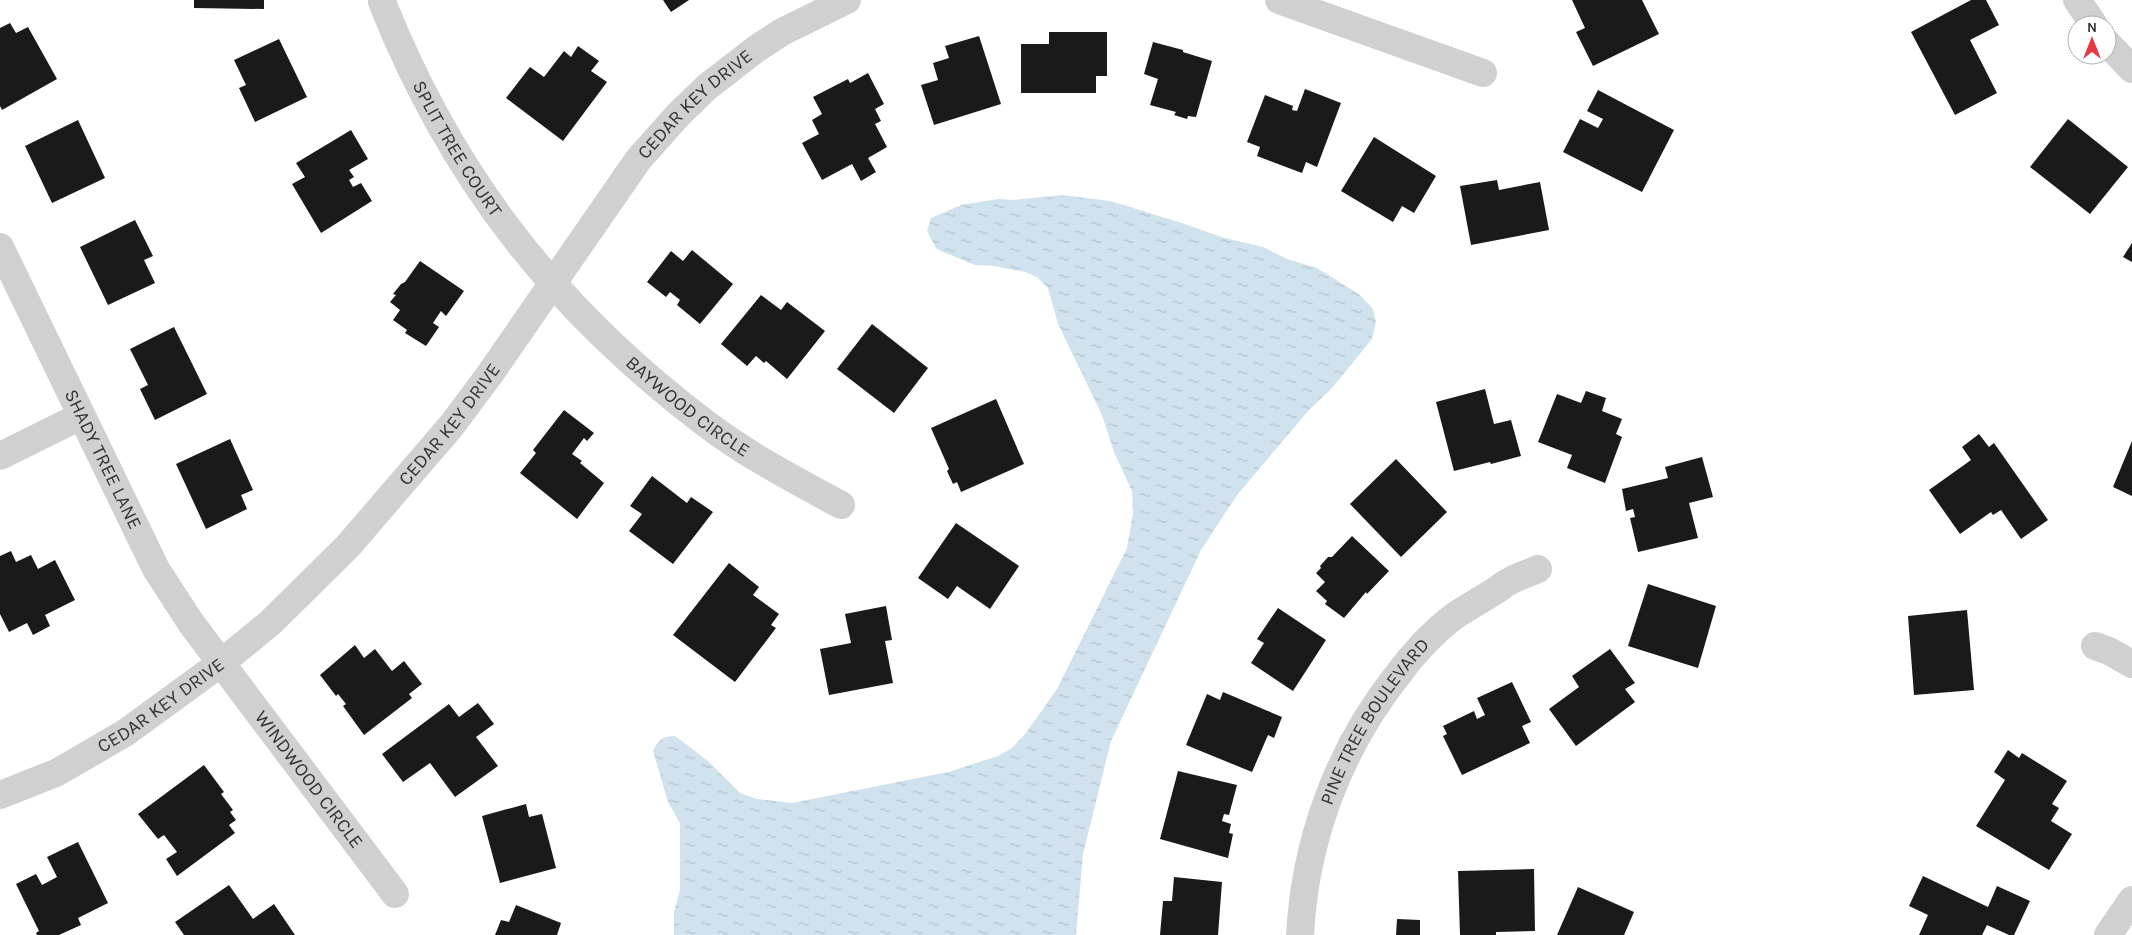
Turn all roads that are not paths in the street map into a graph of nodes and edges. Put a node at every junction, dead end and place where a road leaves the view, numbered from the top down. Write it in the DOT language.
graph roads {
  1 [pos="847,0"];
  2 [pos="1279,0"];
  3 [pos="2078,0"];
  4 [pos="382,2"];
  5 [pos="2088,15"];
  6 [pos="2117,53"];
  7 [pos="2132,68"];
  8 [pos="1483,73"];
  9 [pos="0,247"];
  10 [pos="552,283"];
  11 [pos="81,416"];
  12 [pos="0,456"];
  13 [pos="841,505"];
  14 [pos="1538,569"];
  15 [pos="2095,646"];
  16 [pos="221,664"];
  17 [pos="2132,664"];
  18 [pos="0,795"];
  19 [pos="395,894"];
  20 [pos="2132,900"];
  21 [pos="1300,935"];
  22 [pos="2108,935"];
  1 -- 10 [label="street, CEDAR KEY DRIVE"];
  2 -- 8 [label="street"];
  3 -- 5 [label="street"];
  4 -- 10 [label="street, SPLIT TREE COURT"];
  6 -- 7 [label="street"];
  9 -- 11 [label="street, SHADY TREE LANE"];
  10 -- 13 [label="street, BAYWOOD CIRCLE"];
  10 -- 16 [label="street, CEDAR KEY DRIVE"];
  11 -- 12 [label="street"];
  11 -- 16 [label="street, SHADY TREE LANE"];
  14 -- 21 [label="street, PINE TREE BOULEVARD"];
  15 -- 17 [label="street"];
  16 -- 18 [label="street, CEDAR KEY DRIVE"];
  16 -- 19 [label="street, WINDWOOD CIRCLE"];
  20 -- 22 [label="street"];
}
